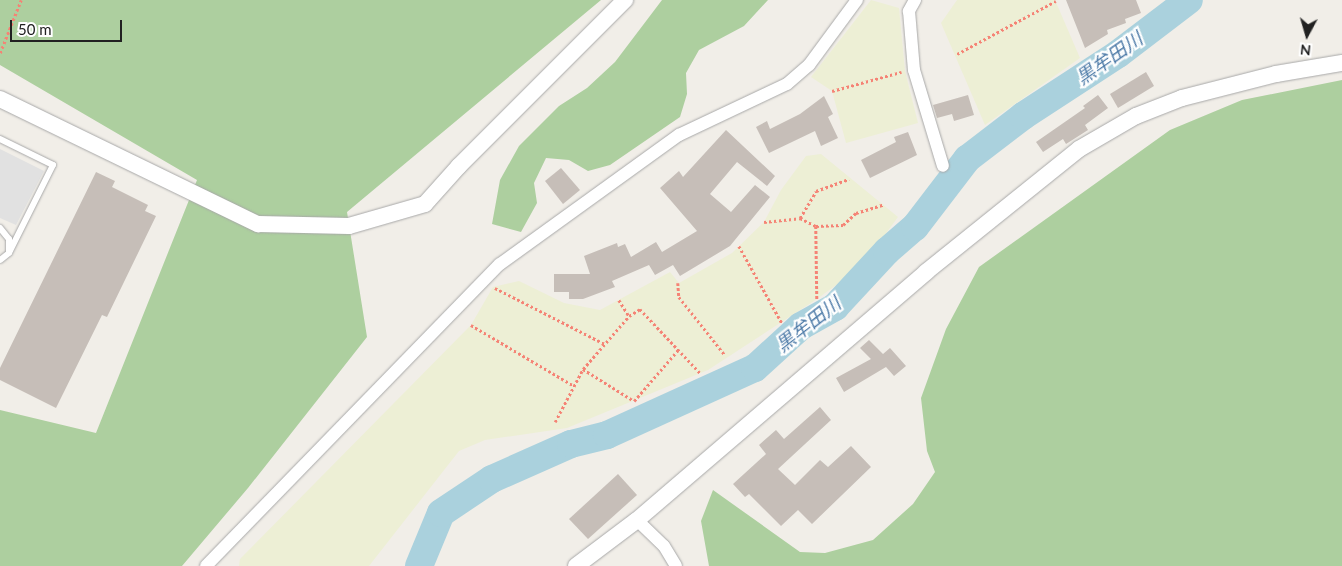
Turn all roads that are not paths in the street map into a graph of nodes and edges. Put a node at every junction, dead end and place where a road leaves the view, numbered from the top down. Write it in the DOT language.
graph roads {
  1 [pos="625,0"];
  2 [pos="857,0"];
  3 [pos="915,0"];
  4 [pos="1342,63"];
  5 [pos="0,99"];
  6 [pos="0,139"];
  7 [pos="942,166"];
  8 [pos="0,228"];
  9 [pos="9,253"];
  10 [pos="0,260"];
  11 [pos="636,520"];
  12 [pos="206,566"];
  13 [pos="576,566"];
  14 [pos="676,566"];
  1 -- 5 [label="street"];
  2 -- 12 [label="street"];
  3 -- 7 [label="street"];
  4 -- 11 [label="street"];
  6 -- 9 [label="lane"];
  8 -- 9 [label="lane"];
  9 -- 10 [label="lane"];
  11 -- 13 [label="street"];
  11 -- 14 [label="street"];
}
